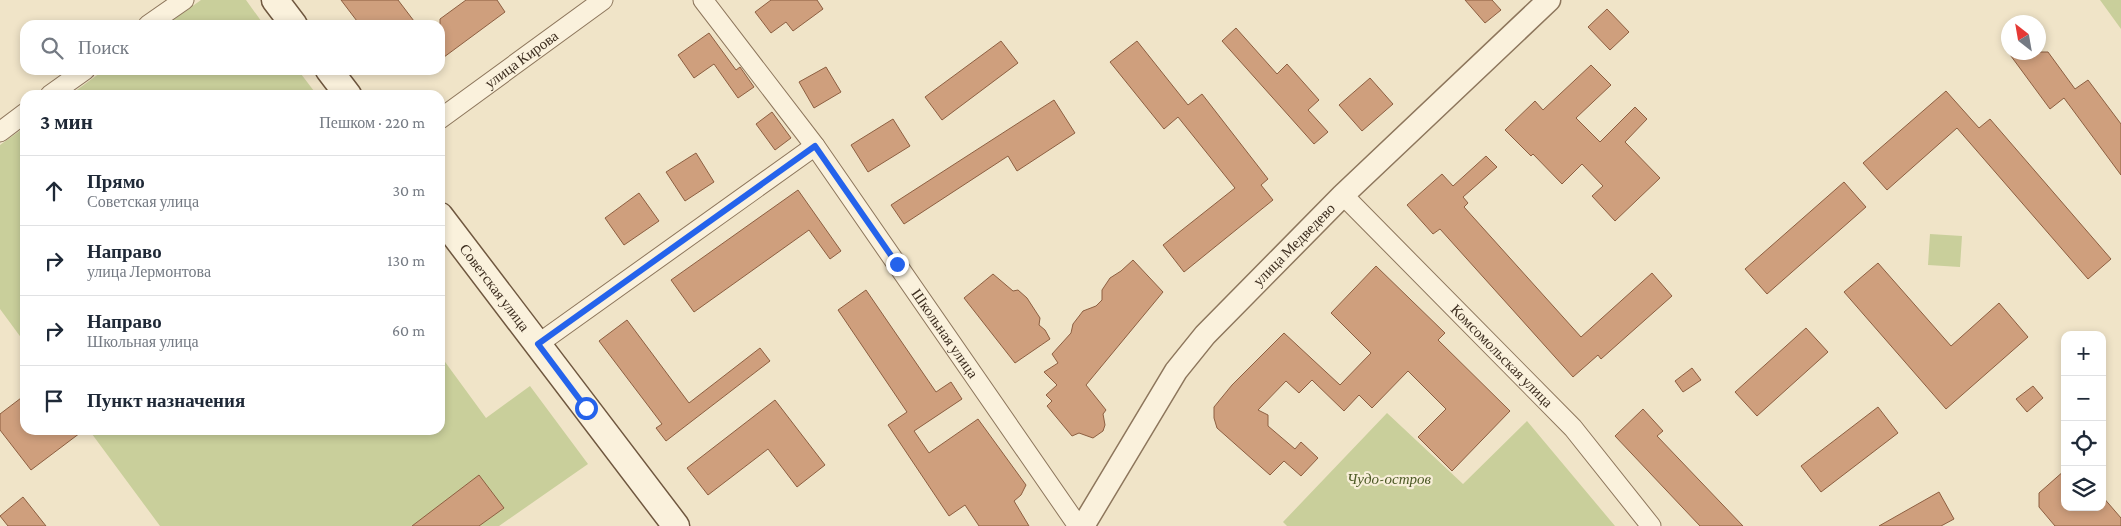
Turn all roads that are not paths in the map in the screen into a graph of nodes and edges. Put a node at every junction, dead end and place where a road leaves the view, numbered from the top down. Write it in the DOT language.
graph roads {
  1 [pos="184,0"];
  2 [pos="275,0"];
  3 [pos="603,0"];
  4 [pos="703,0"];
  5 [pos="1549,0"];
  6 [pos="155,20"];
  7 [pos="290,20"];
  8 [pos="78,75"];
  9 [pos="332,75"];
  10 [pos="57,90"];
  11 [pos="344,90"];
  12 [pos="445,115"];
  13 [pos="20,117"];
  14 [pos="0,132"];
  15 [pos="815,146"];
  16 [pos="1343,195"];
  17 [pos="445,223"];
  18 [pos="538,344"];
  19 [pos="676,526"];
  20 [pos="1078,526"];
  21 [pos="1083,526"];
  22 [pos="1651,526"];
  1 -- 6 [label="street"];
  2 -- 7 [label="main road"];
  3 -- 12 [label="street, улица Кирова"];
  4 -- 15 [label="street, Школьная улица"];
  5 -- 16 [label="street, улица Медведево"];
  8 -- 10 [label="street"];
  9 -- 11 [label="main road"];
  13 -- 14 [label="street"];
  15 -- 18 [label="street"];
  15 -- 20 [label="street, Школьная улица"];
  16 -- 21 [label="street, улица Медведево"];
  16 -- 22 [label="street, Комсомольская улица"];
  17 -- 18 [label="main road, Советская улица"];
  18 -- 19 [label="main road, Советская улица"];
}
